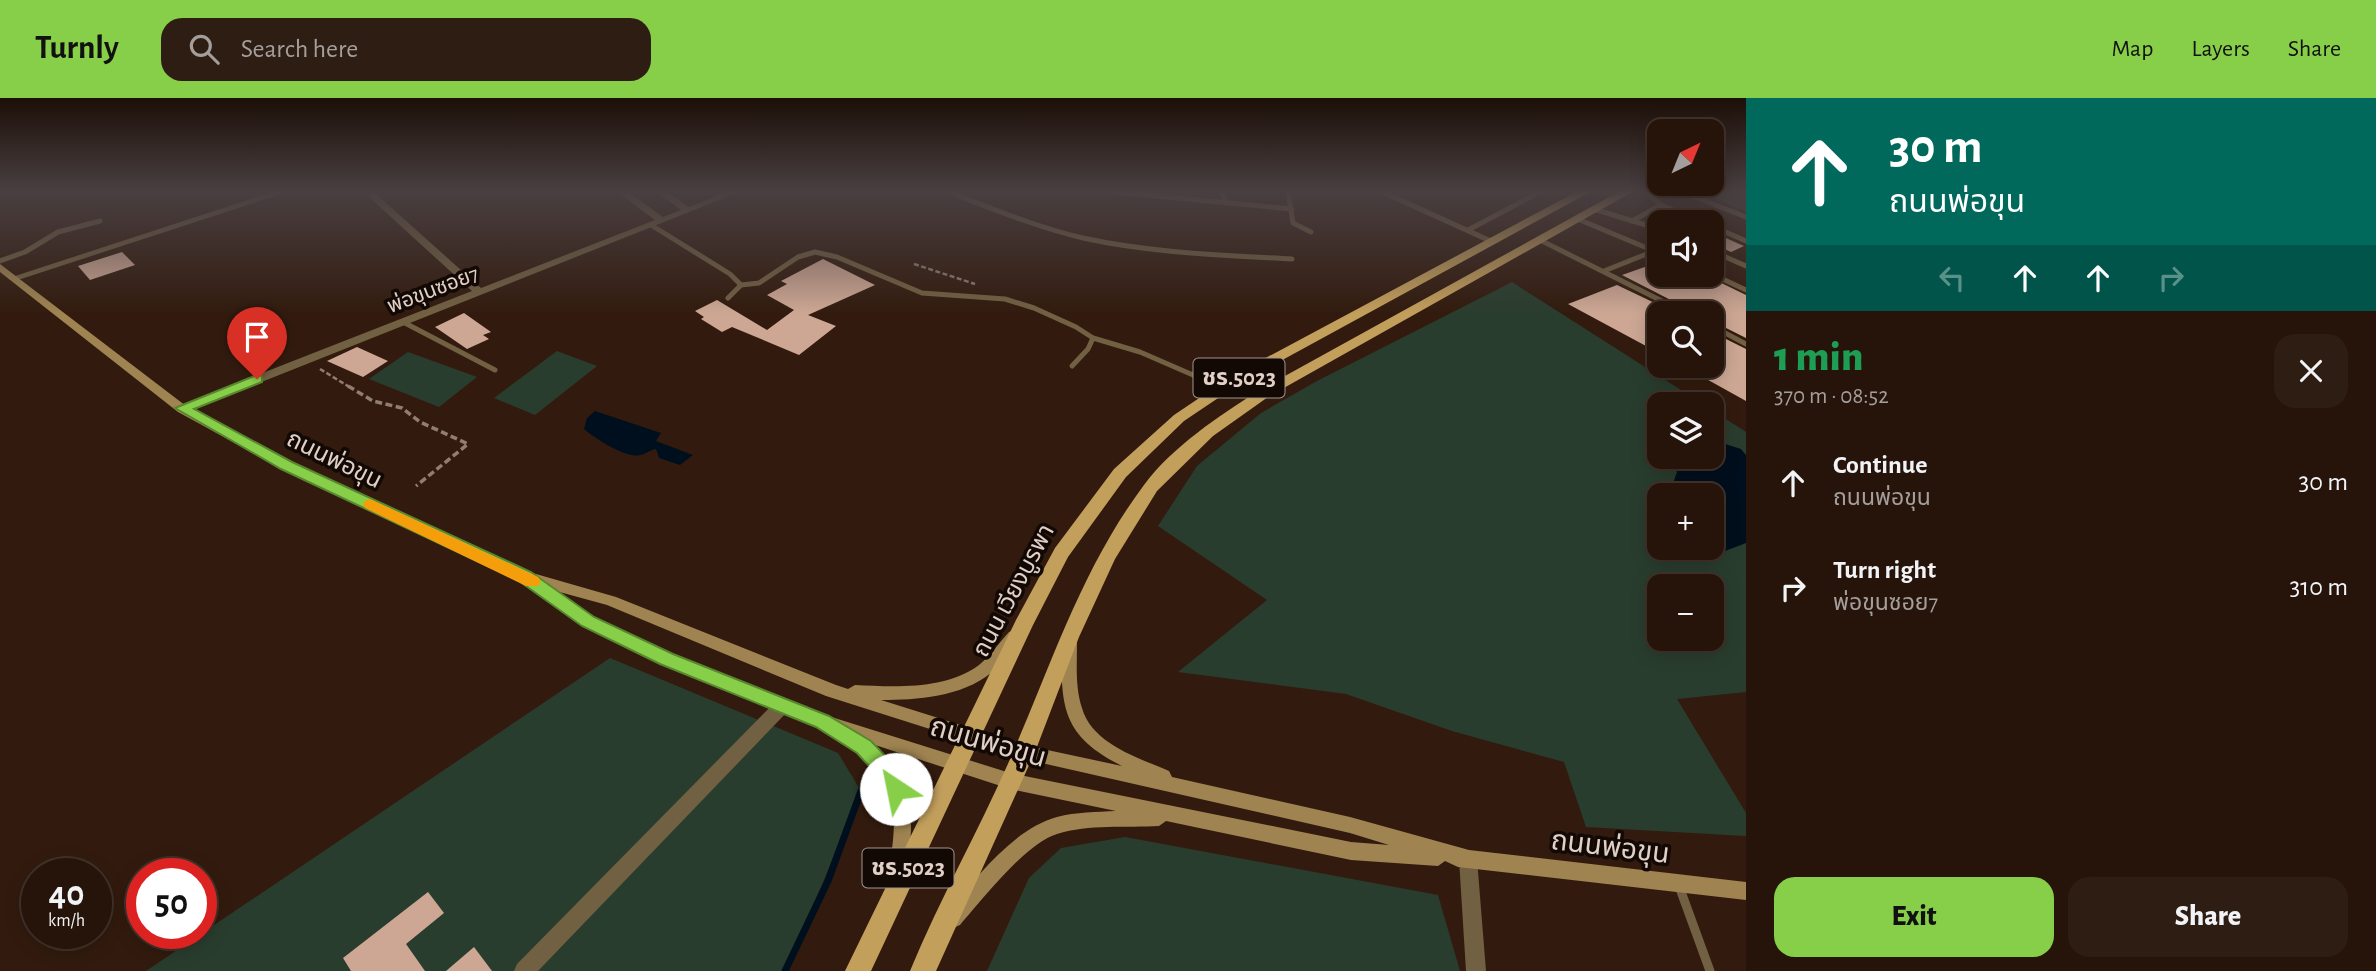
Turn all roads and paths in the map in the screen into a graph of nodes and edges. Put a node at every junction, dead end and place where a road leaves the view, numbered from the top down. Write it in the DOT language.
graph roads {
  1 [pos="59,232"];
  2 [pos="159,232"];
  3 [pos="413,232"];
  4 [pos="634,232"];
  5 [pos="669,232"];
  6 [pos="1063,232"];
  7 [pos="1472,232"];
  8 [pos="1513,232"];
  9 [pos="1559,232"];
  10 [pos="1608,232"];
  11 [pos="1725,232"];
  12 [pos="1542,241"];
  13 [pos="1746,241"];
  14 [pos="1494,242"];
  15 [pos="1647,248"];
  16 [pos="1647,256"];
  17 [pos="1724,256"];
  18 [pos="1746,257"];
  19 [pos="1292,259"];
  20 [pos="0,261"];
  21 [pos="1736,261"];
  22 [pos="914,264"];
  23 [pos="1746,266"];
  24 [pos="0,267"];
  25 [pos="1604,271"];
  26 [pos="14,278"];
  27 [pos="1724,280"];
  28 [pos="741,285"];
  29 [pos="1746,290"];
  30 [pos="480,292"];
  31 [pos="728,298"];
  32 [pos="1005,299"];
  33 [pos="1663,301"];
  34 [pos="403,322"];
  35 [pos="1724,332"];
  36 [pos="1093,338"];
  37 [pos="1746,344"];
  38 [pos="307,360"];
  39 [pos="1072,366"];
  40 [pos="495,370"];
  41 [pos="1224,387"];
  42 [pos="182,408"];
  43 [pos="416,486"];
  44 [pos="525,576"];
  45 [pos="1023,625"];
  46 [pos="1069,637"];
  47 [pos="832,691"];
  48 [pos="783,705"];
  49 [pos="822,721"];
  50 [pos="972,735"];
  51 [pos="1024,752"];
  52 [pos="958,765"];
  53 [pos="1010,781"];
  54 [pos="1186,788"];
  55 [pos="1178,817"];
  56 [pos="1468,859"];
  57 [pos="1679,885"];
  58 [pos="1746,891"];
  59 [pos="893,900"];
  60 [pos="943,928"];
  61 [pos="524,971"];
  62 [pos="858,971"];
  63 [pos="923,971"];
  64 [pos="1476,971"];
  65 [pos="1710,971"];
  1 -- 20 [label="lane"];
  2 -- 26 [label="street"];
  3 -- 30 [label="street"];
  4 -- 30 [label="street, พ่อขุนซอย7"];
  5 -- 28 [label="lane"];
  6 -- 19 [label="lane"];
  7 -- 14 [label="street"];
  8 -- 14 [label="main road, ถนน เวียงบูรพา / ชร.5023"];
  9 -- 12 [label="main road, ชร.5023"];
  10 -- 15 [label="lane"];
  11 -- 13 [label="lane"];
  12 -- 25 [label="lane"];
  12 -- 46 [label="main road, ชร.5023"];
  14 -- 41 [label="main road, ถนน เวียงบูรพา / ชร.5023"];
  16 -- 25 [label="lane"];
  17 -- 21 [label="lane"];
  18 -- 21 [label="lane"];
  21 -- 23 [label="lane"];
  22 -- 32 [label="path"];
  24 -- 26 [label="main road, ถนนพ่อขุน"];
  25 -- 33 [label="lane"];
  26 -- 42 [label="main road, ถนนพ่อขุน"];
  27 -- 29 [label="lane"];
  28 -- 31 [label="lane"];
  28 -- 32 [label="lane"];
  30 -- 34 [label="street, พ่อขุนซอย7"];
  32 -- 36 [label="lane"];
  34 -- 38 [label="street, พ่อขุนซอย7"];
  34 -- 40 [label="lane"];
  35 -- 37 [label="lane"];
  36 -- 39 [label="lane"];
  36 -- 41 [label="lane"];
  38 -- 42 [label="street, พ่อขุนซอย7"];
  38 -- 43 [label="path"];
  41 -- 45 [label="main road, ถนน เวียงบูรพา / ชร.5023"];
  42 -- 44 [label="main road, ถนนพ่อขุน"];
  44 -- 47 [label="main road, ถนนพ่อขุน"];
  44 -- 48 [label="main road, ถนนพ่อขุน"];
  45 -- 47 [label="main road"];
  45 -- 50 [label="main road, ถนน เวียงบูรพา / ชร.5023"];
  46 -- 51 [label="main road, ชร.5023"];
  46 -- 54 [label="main road"];
  47 -- 50 [label="main road, ถนนพ่อขุน"];
  48 -- 49 [label="main road, ถนนพ่อขุน"];
  48 -- 61 [label="street"];
  49 -- 52 [label="main road, ถนนพ่อขุน"];
  49 -- 59 [label="main road"];
  50 -- 51 [label="main road, ถนนพ่อขุน"];
  50 -- 52 [label="main road, ถนน เวียงบูรพา / ชร.5023"];
  51 -- 53 [label="main road, ชร.5023"];
  51 -- 54 [label="main road, ถนนพ่อขุน"];
  52 -- 53 [label="main road, ถนนพ่อขุน"];
  52 -- 59 [label="main road, ถนน เวียงบูรพา / ชร.5023"];
  53 -- 55 [label="main road, ถนนพ่อขุน"];
  53 -- 60 [label="main road, ชร.5023"];
  54 -- 56 [label="main road, ถนนพ่อขุน"];
  55 -- 56 [label="main road, ถนนพ่อขุน"];
  55 -- 60 [label="main road"];
  56 -- 57 [label="main road, ถนนพ่อขุน"];
  56 -- 64 [label="street"];
  57 -- 58 [label="main road, ถนนพ่อขุน"];
  57 -- 65 [label="lane"];
  59 -- 62 [label="main road, ถนน เวียงบูรพา / ชร.5023"];
  60 -- 63 [label="main road, ชร.5023"];
}
